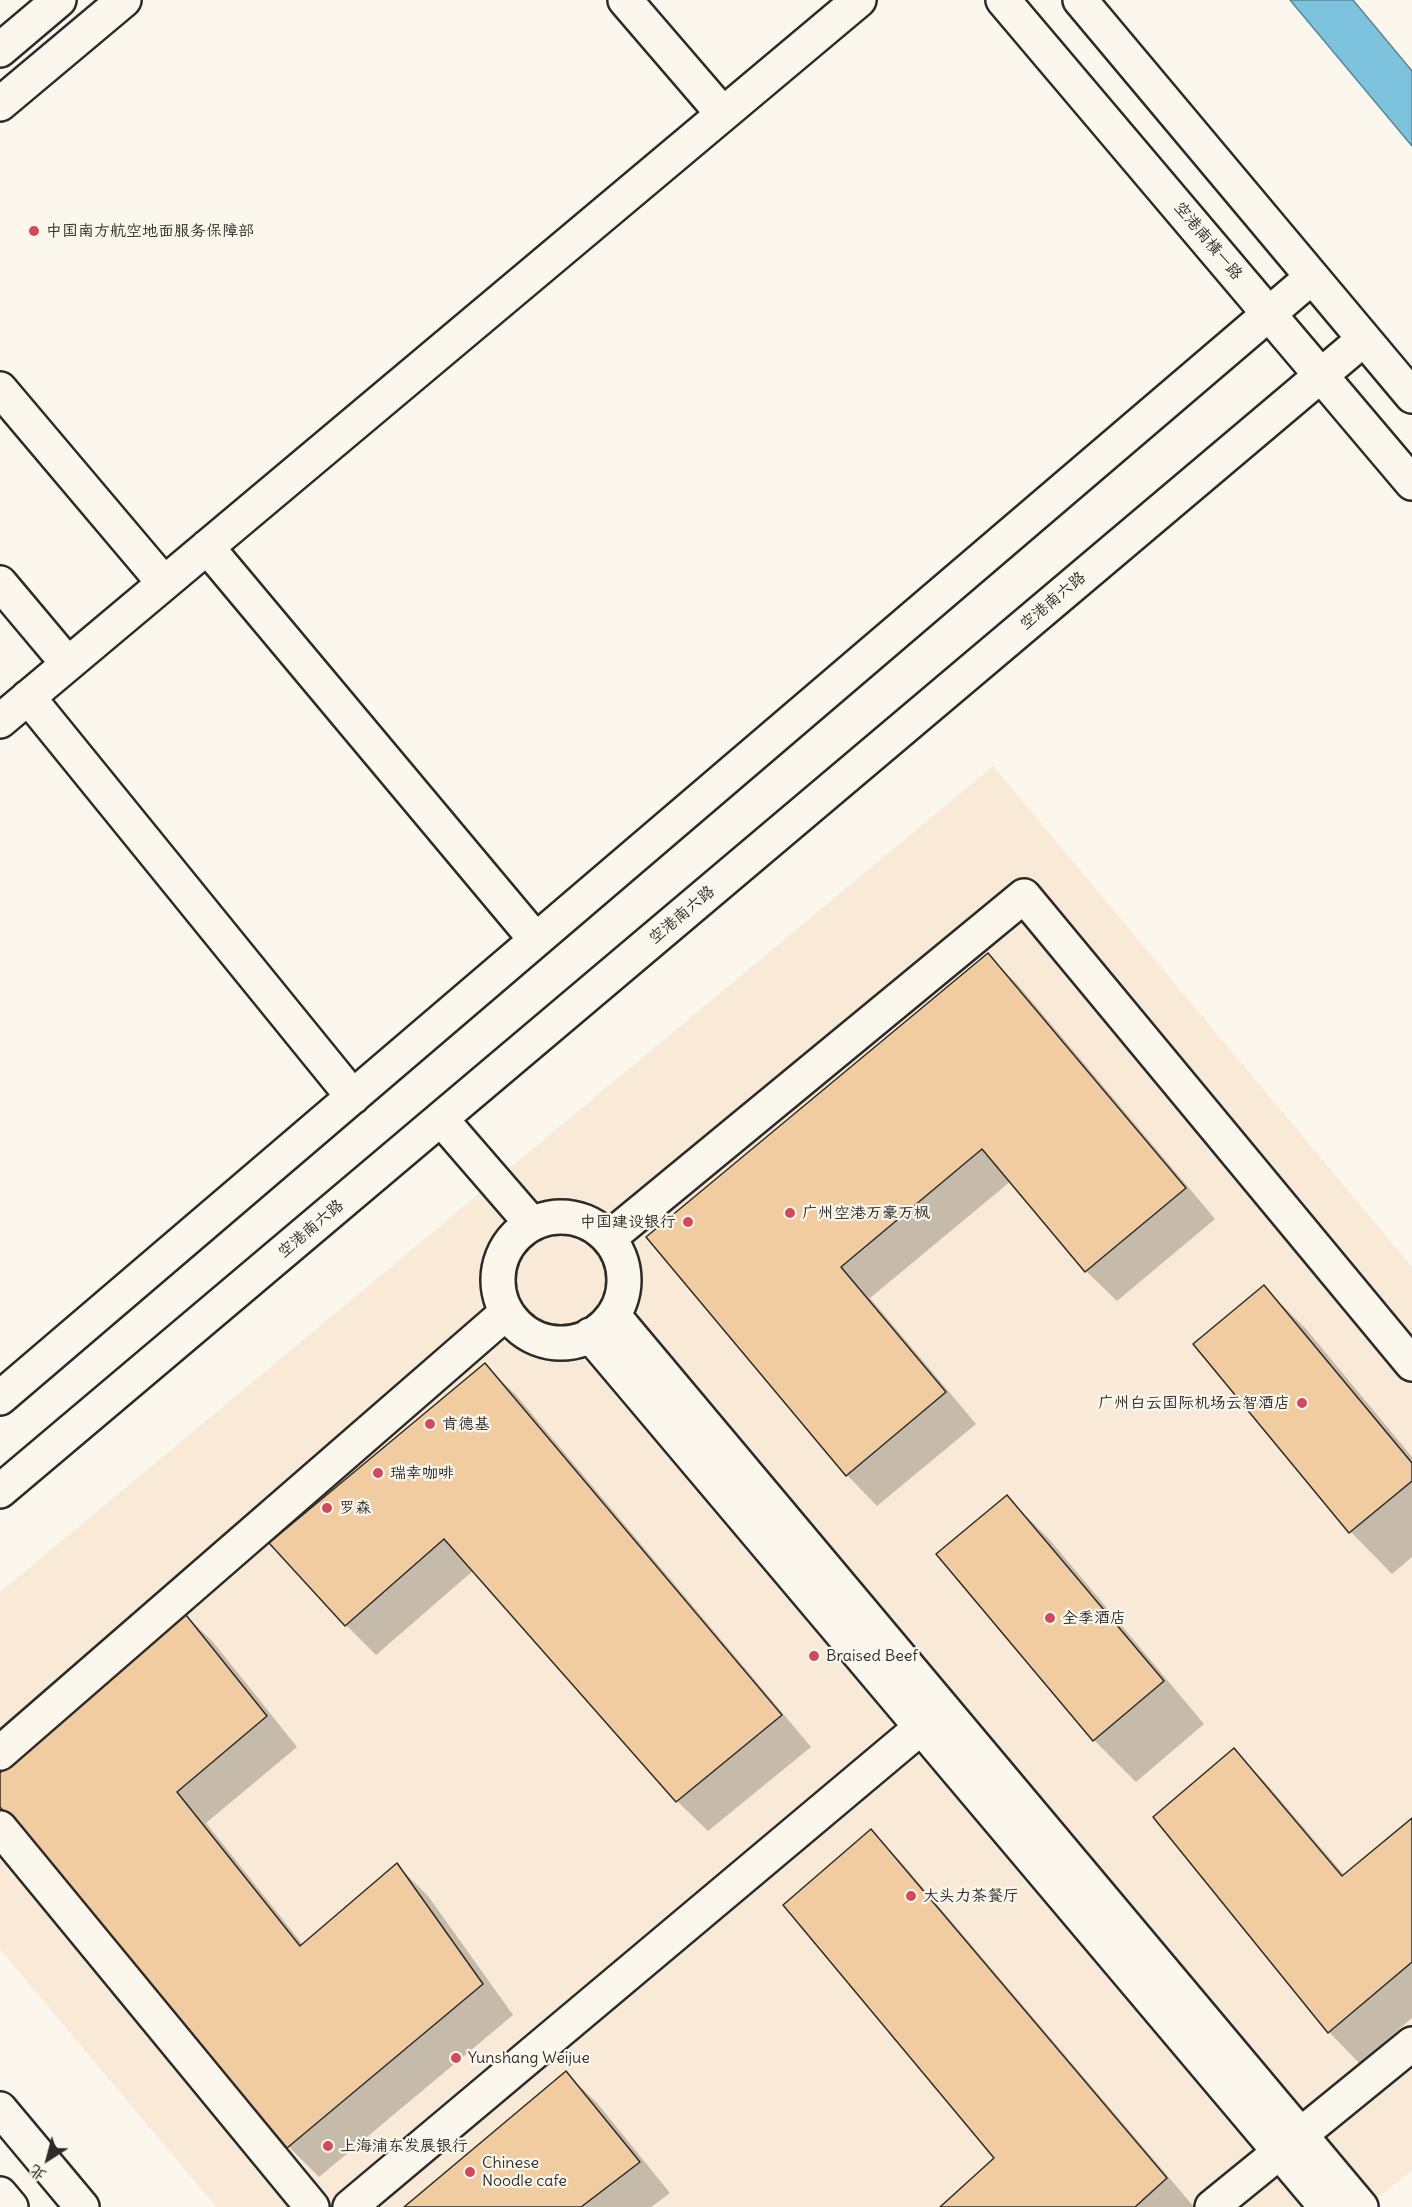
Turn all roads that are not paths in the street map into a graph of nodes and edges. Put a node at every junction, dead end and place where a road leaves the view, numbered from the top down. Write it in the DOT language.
graph roads {
  1 [pos="59,0"];
  2 [pos="124,0"];
  3 [pos="625,0"];
  4 [pos="859,0"];
  5 [pos="1004,0"];
  6 [pos="1080,0"];
  7 [pos="0,50"];
  8 [pos="0,104"];
  9 [pos="723,114"];
  10 [pos="1312,278"];
  11 [pos="1269,315"];
  12 [pos="1364,339"];
  13 [pos="1321,375"];
  14 [pos="0,389"];
  15 [pos="1412,396"];
  16 [pos="1412,483"];
  17 [pos="207,547"];
  18 [pos="0,583"];
  19 [pos="164,584"];
  20 [pos="68,664"];
  21 [pos="28,697"];
  22 [pos="0,721"];
  23 [pos="536,940"];
  24 [pos="353,1097"];
  25 [pos="433,1126"];
  26 [pos="523,1229"];
  27 [pos="609,1238"];
  28 [pos="507,1313"];
  29 [pos="602,1326"];
  30 [pos="1412,1364"];
  31 [pos="0,1398"];
  32 [pos="0,1491"];
  33 [pos="932,1718"];
  34 [pos="0,1753"];
  35 [pos="0,1828"];
  36 [pos="1412,2044"];
  37 [pos="0,2109"];
  38 [pos="1290,2144"];
  39 [pos="0,2194"];
  40 [pos="11,2207"];
  41 [pos="82,2207"];
  42 [pos="312,2207"];
  43 [pos="350,2207"];
  44 [pos="1212,2207"];
  45 [pos="1326,2207"];
  46 [pos="1361,2207"];
  1 -- 7 [label="street"];
  2 -- 8 [label="street"];
  3 -- 9 [label="street"];
  4 -- 9 [label="street"];
  5 -- 11 [label="street, 空港南横一路"];
  6 -- 10 [label="street"];
  9 -- 17 [label="street"];
  10 -- 11 [label="street"];
  10 -- 12 [label="street"];
  11 -- 13 [label="street, 空港南横一路"];
  11 -- 23 [label="street"];
  12 -- 13 [label="street, 空港南六路"];
  12 -- 15 [label="street"];
  13 -- 16 [label="street, 空港南横一路"];
  13 -- 25 [label="street, 空港南六路"];
  14 -- 19 [label="street"];
  17 -- 19 [label="street"];
  17 -- 23 [label="street"];
  18 -- 20 [label="street"];
  19 -- 20 [label="street"];
  20 -- 21 [label="street"];
  21 -- 22 [label="street"];
  21 -- 24 [label="street"];
  23 -- 24 [label="street"];
  24 -- 31 [label="street"];
  25 -- 26 [label="street"];
  25 -- 32 [label="street, 空港南六路"];
  26 -- 27 [label="street"];
  26 -- 28 [label="street"];
  27 -- 29 [label="street"];
  27 -- 30 [label="street"];
  28 -- 29 [label="street"];
  28 -- 34 [label="street"];
  29 -- 33 [label="street"];
  33 -- 38 [label="street"];
  33 -- 43 [label="street"];
  35 -- 42 [label="street"];
  36 -- 38 [label="street"];
  37 -- 41 [label="street"];
  38 -- 44 [label="street"];
  38 -- 45 [label="street"];
  38 -- 46 [label="street"];
  39 -- 40 [label="street"];
}
